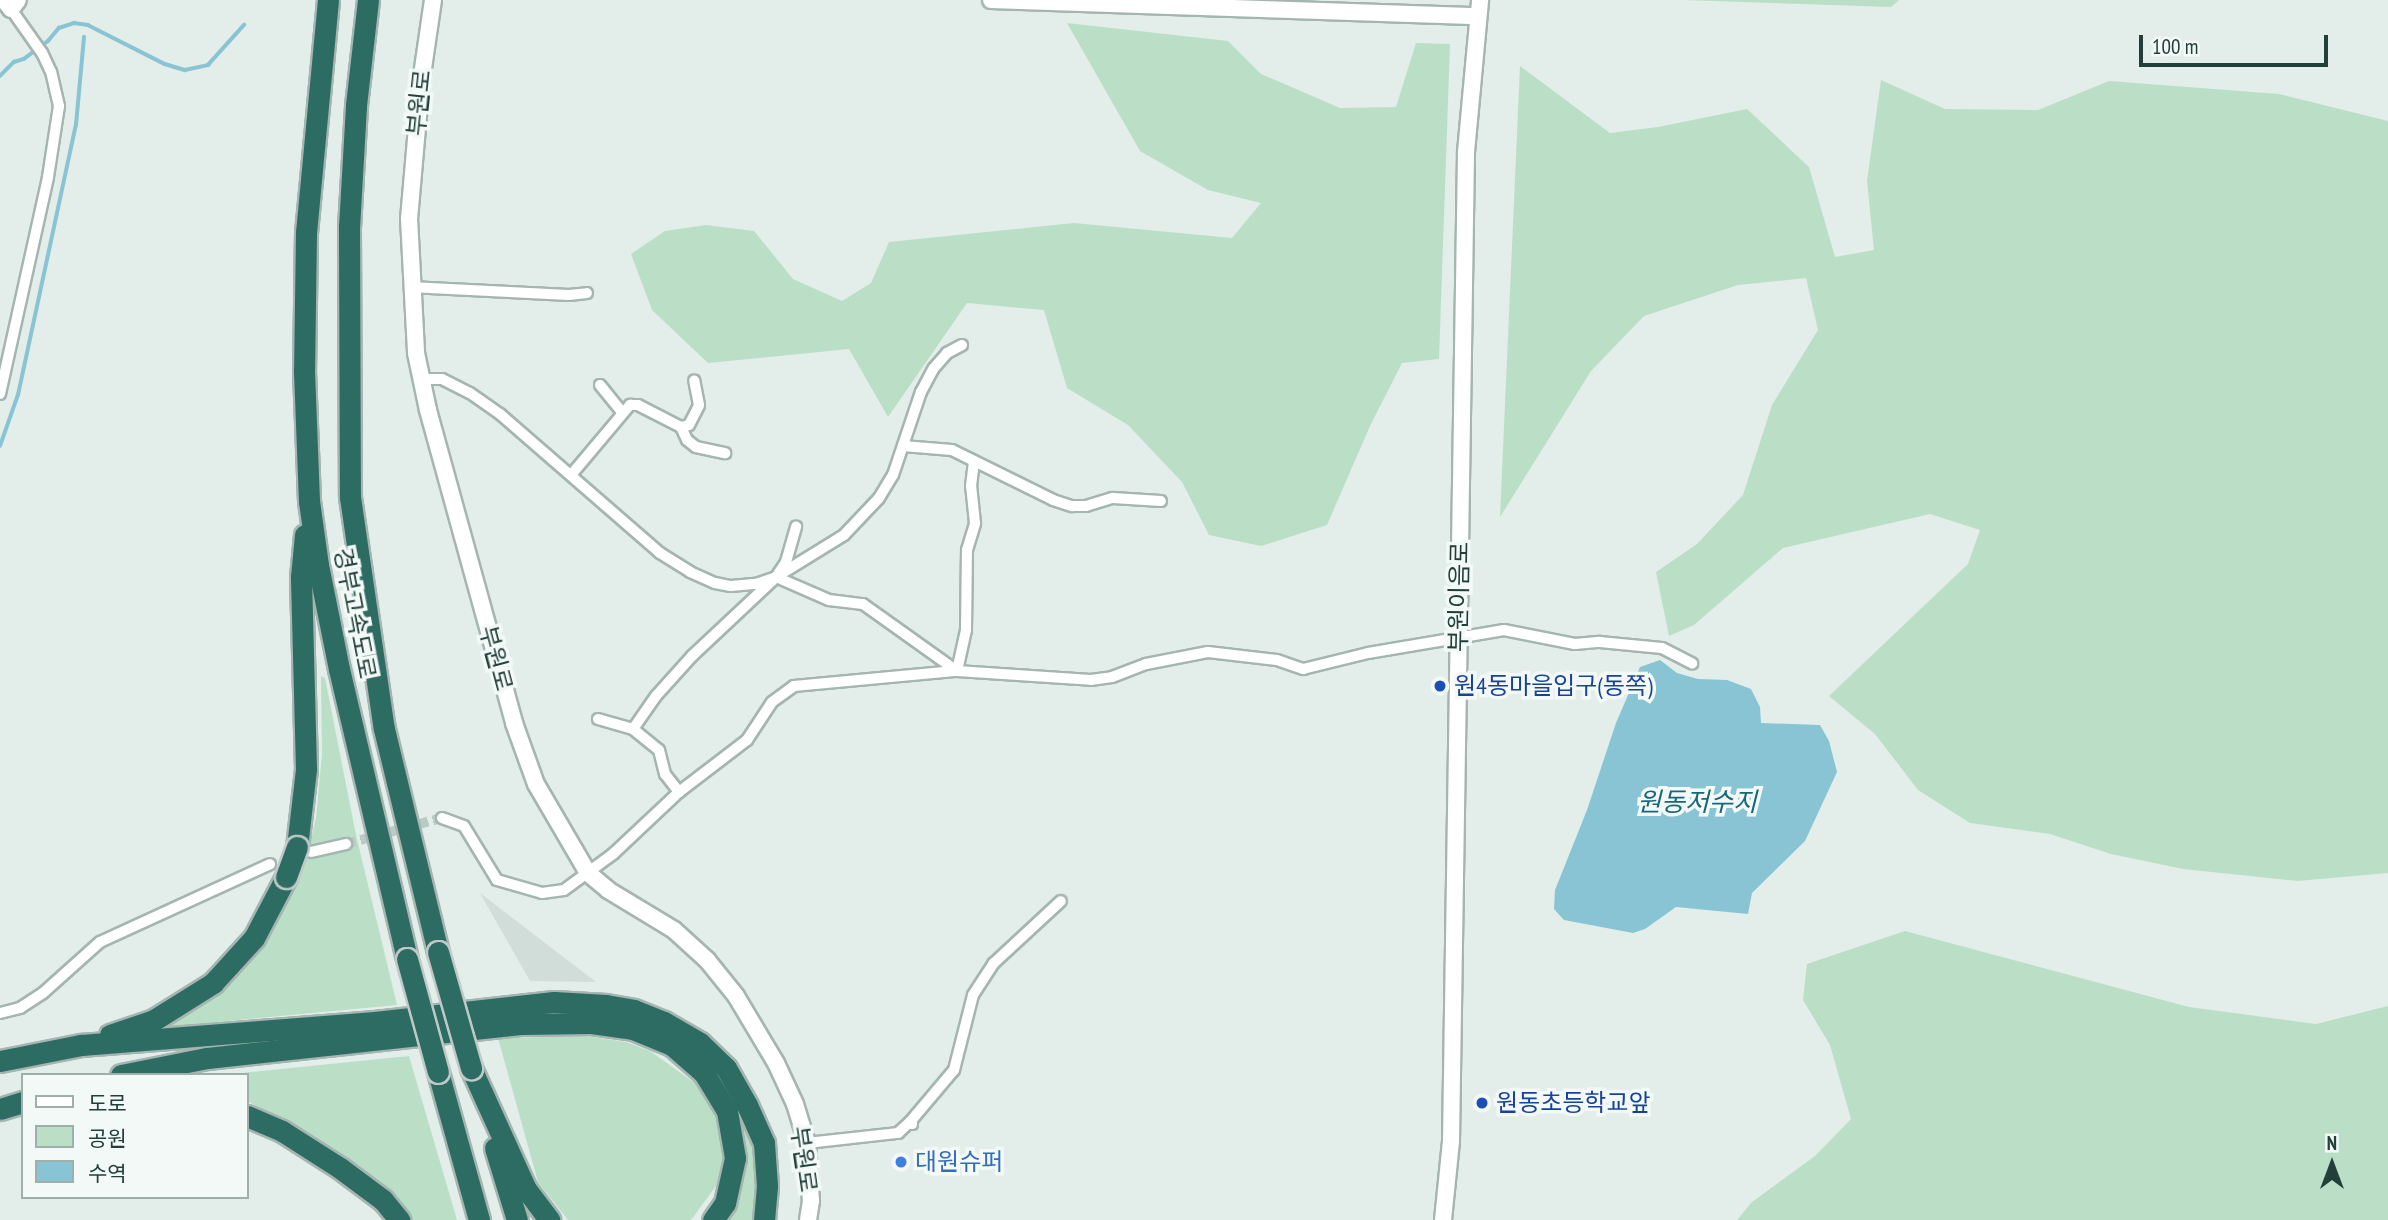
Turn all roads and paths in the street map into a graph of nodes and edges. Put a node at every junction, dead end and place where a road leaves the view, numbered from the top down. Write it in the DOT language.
graph roads {
  1 [pos="328,0"];
  2 [pos="368,0"];
  3 [pos="433,0"];
  4 [pos="990,0"];
  5 [pos="1008,0"];
  6 [pos="1418,0"];
  7 [pos="11,3"];
  8 [pos="1479,8"];
  9 [pos="1361,12"];
  10 [pos="410,287"];
  11 [pos="587,293"];
  12 [pos="962,345"];
  13 [pos="422,379"];
  14 [pos="694,380"];
  15 [pos="600,385"];
  16 [pos="0,394"];
  17 [pos="622,412"];
  18 [pos="681,427"];
  19 [pos="903,446"];
  20 [pos="725,453"];
  21 [pos="974,461"];
  22 [pos="571,475"];
  23 [pos="309,501"];
  24 [pos="1161,501"];
  25 [pos="796,526"];
  26 [pos="776,577"];
  27 [pos="1459,636"];
  28 [pos="1692,663"];
  29 [pos="957,671"];
  30 [pos="598,719"];
  31 [pos="633,729"];
  32 [pos="679,792"];
  33 [pos="442,818"];
  34 [pos="346,844"];
  35 [pos="304,850"];
  36 [pos="278,870"];
  37 [pos="588,873"];
  38 [pos="1061,901"];
  39 [pos="0,1013"];
  40 [pos="81,1045"];
  41 [pos="0,1061"];
  42 [pos="471,1068"];
  43 [pos="131,1073"];
  44 [pos="21,1103"];
  45 [pos="0,1109"];
  46 [pos="248,1116"];
  47 [pos="807,1143"];
  48 [pos="399,1220"];
  49 [pos="479,1220"];
  50 [pos="517,1220"];
  51 [pos="549,1220"];
  52 [pos="713,1220"];
  53 [pos="764,1220"];
  54 [pos="808,1220"];
  55 [pos="1443,1220"];
  1 -- 23 [label="highway, 경부고속도로"];
  2 -- 42 [label="highway, 경부고속도로, bridge"];
  3 -- 10 [label="street, 부원로"];
  4 -- 5 [label="street"];
  5 -- 9 [label="street"];
  6 -- 9 [label="street"];
  7 -- 16 [label="street"];
  8 -- 9 [label="street"];
  8 -- 27 [label="street, 부원이음로"];
  10 -- 11 [label="street"];
  10 -- 13 [label="street, 부원로"];
  12 -- 19 [label="street"];
  13 -- 22 [label="street"];
  13 -- 37 [label="street, 부원로"];
  14 -- 18 [label="street"];
  15 -- 17 [label="street"];
  17 -- 18 [label="street"];
  17 -- 22 [label="street"];
  18 -- 20 [label="street"];
  19 -- 21 [label="street"];
  19 -- 26 [label="street"];
  21 -- 24 [label="street"];
  21 -- 29 [label="street"];
  22 -- 26 [label="street"];
  23 -- 35 [label="highway"];
  23 -- 49 [label="highway, 경부고속도로, bridge"];
  25 -- 26 [label="street"];
  26 -- 29 [label="street"];
  26 -- 31 [label="street"];
  27 -- 28 [label="street"];
  27 -- 29 [label="street"];
  27 -- 55 [label="street, 부원이음로"];
  29 -- 32 [label="street"];
  30 -- 31 [label="street"];
  31 -- 32 [label="street"];
  32 -- 37 [label="street"];
  33 -- 37 [label="street"];
  34 -- 35 [label="street"];
  35 -- 36 [label="highway, bridge"];
  36 -- 39 [label="street"];
  36 -- 40 [label="highway"];
  37 -- 47 [label="street, 부원로"];
  38 -- 47 [label="street"];
  40 -- 41 [label="highway"];
  40 -- 53 [label="highway"];
  42 -- 50 [label="highway, 경부고속도로"];
  42 -- 51 [label="highway"];
  43 -- 52 [label="highway"];
  44 -- 45 [label="highway"];
  46 -- 48 [label="highway"];
  47 -- 54 [label="street, 부원로"];
}
